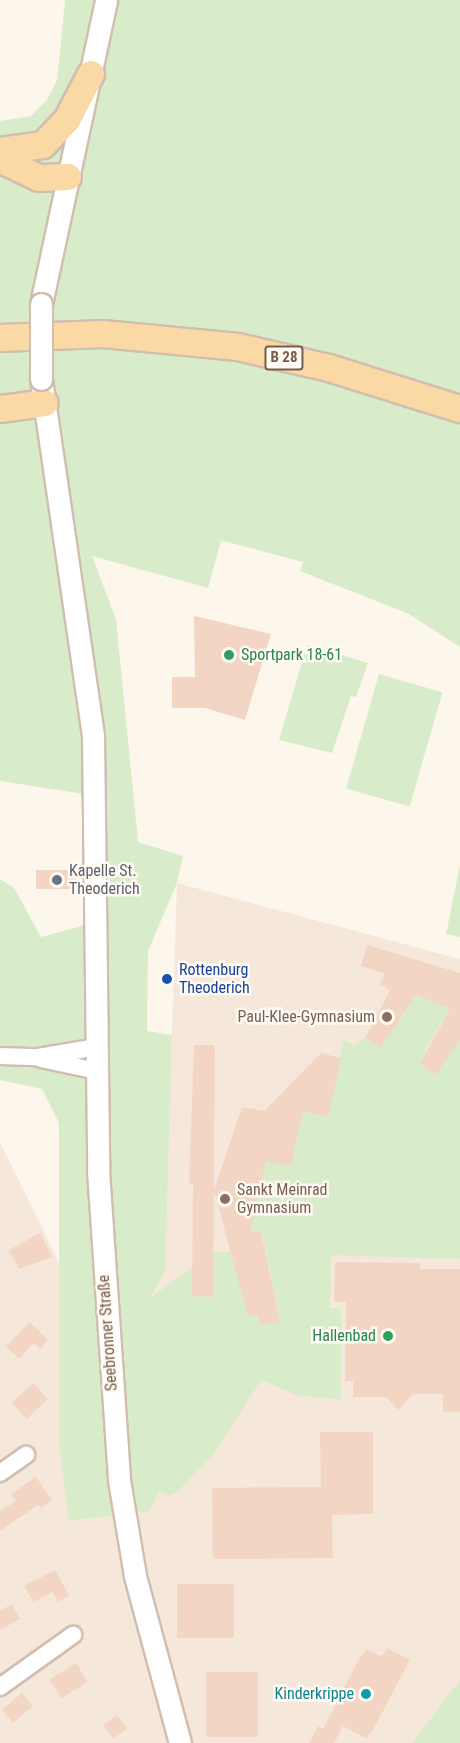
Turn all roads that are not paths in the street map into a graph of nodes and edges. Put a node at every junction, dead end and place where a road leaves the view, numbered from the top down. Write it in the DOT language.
graph roads {
  1 [pos="106,0"];
  2 [pos="91,75"];
  3 [pos="3,153"];
  4 [pos="68,177"];
  5 [pos="0,338"];
  6 [pos="43,391"];
  7 [pos="0,409"];
  8 [pos="460,409"];
  9 [pos="97,1047"];
  10 [pos="0,1056"];
  11 [pos="38,1057"];
  12 [pos="97,1071"];
  13 [pos="26,1455"];
  14 [pos="0,1473"];
  15 [pos="73,1635"];
  16 [pos="0,1688"];
  17 [pos="180,1743"];
  1 -- 2 [label="street, Seebronner Straße"];
  2 -- 3 [label="main road"];
  2 -- 4 [label="street, Seebronner Straße"];
  3 -- 4 [label="main road"];
  4 -- 6 [label="street, Seebronner Straße, bridge"];
  5 -- 8 [label="main road, B 28"];
  6 -- 7 [label="main road"];
  6 -- 9 [label="street, Seebronner Straße"];
  9 -- 11 [label="street"];
  9 -- 12 [label="street, Seebronner Straße"];
  10 -- 11 [label="street"];
  11 -- 12 [label="street"];
  12 -- 17 [label="street, Seebronner Straße"];
  13 -- 14 [label="street"];
  15 -- 16 [label="street"];
}
